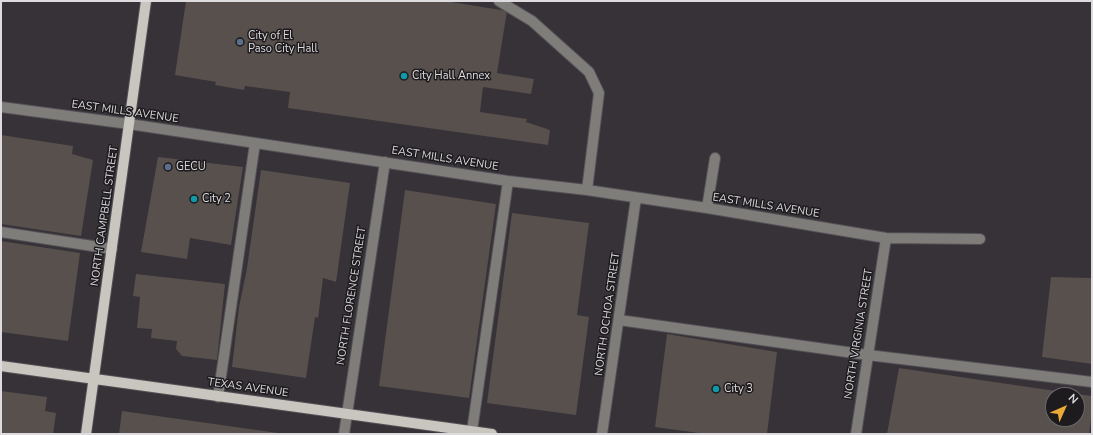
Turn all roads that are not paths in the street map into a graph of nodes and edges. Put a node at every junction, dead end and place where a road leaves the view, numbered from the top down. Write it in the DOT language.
graph roads {
  1 [pos="146,1"];
  2 [pos="499,1"];
  3 [pos="1,106"];
  4 [pos="129,124"];
  5 [pos="255,143"];
  6 [pos="715,158"];
  7 [pos="385,162"];
  8 [pos="508,181"];
  9 [pos="587,190"];
  10 [pos="636,198"];
  11 [pos="707,208"];
  12 [pos="1,232"];
  13 [pos="886,238"];
  14 [pos="980,239"];
  15 [pos="112,249"];
  16 [pos="619,320"];
  17 [pos="868,355"];
  18 [pos="1,366"];
  19 [pos="95,380"];
  20 [pos="1092,382"];
  21 [pos="218,396"];
  22 [pos="346,414"];
  23 [pos="472,431"];
  24 [pos="86,434"];
  25 [pos="344,434"];
  26 [pos="492,434"];
  27 [pos="602,434"];
  28 [pos="856,434"];
  1 -- 4 [label="main road, NORTH CAMPBELL STREET"];
  2 -- 9 [label="street"];
  3 -- 4 [label="street, EAST MILLS AVENUE"];
  4 -- 5 [label="street, EAST MILLS AVENUE"];
  4 -- 15 [label="main road, NORTH CAMPBELL STREET"];
  5 -- 7 [label="street, EAST MILLS AVENUE"];
  5 -- 21 [label="street"];
  6 -- 11 [label="street"];
  7 -- 8 [label="street, EAST MILLS AVENUE"];
  7 -- 22 [label="street, NORTH FLORENCE STREET"];
  8 -- 9 [label="street, EAST MILLS AVENUE"];
  8 -- 23 [label="street"];
  9 -- 10 [label="street, EAST MILLS AVENUE"];
  10 -- 11 [label="street, EAST MILLS AVENUE"];
  10 -- 16 [label="street, NORTH OCHOA STREET"];
  11 -- 13 [label="street, EAST MILLS AVENUE"];
  12 -- 15 [label="street"];
  13 -- 14 [label="street, EAST MILLS AVENUE"];
  13 -- 17 [label="street, NORTH VIRGINIA STREET"];
  15 -- 19 [label="main road, NORTH CAMPBELL STREET"];
  16 -- 17 [label="street"];
  16 -- 27 [label="street, NORTH OCHOA STREET"];
  17 -- 20 [label="street"];
  17 -- 28 [label="street, NORTH VIRGINIA STREET"];
  18 -- 19 [label="main road, TEXAS AVENUE"];
  19 -- 21 [label="main road, TEXAS AVENUE"];
  19 -- 24 [label="main road, NORTH CAMPBELL STREET"];
  21 -- 22 [label="main road, TEXAS AVENUE"];
  22 -- 23 [label="main road, TEXAS AVENUE"];
  22 -- 25 [label="street, NORTH FLORENCE STREET"];
  23 -- 26 [label="main road, TEXAS AVENUE"];
}
